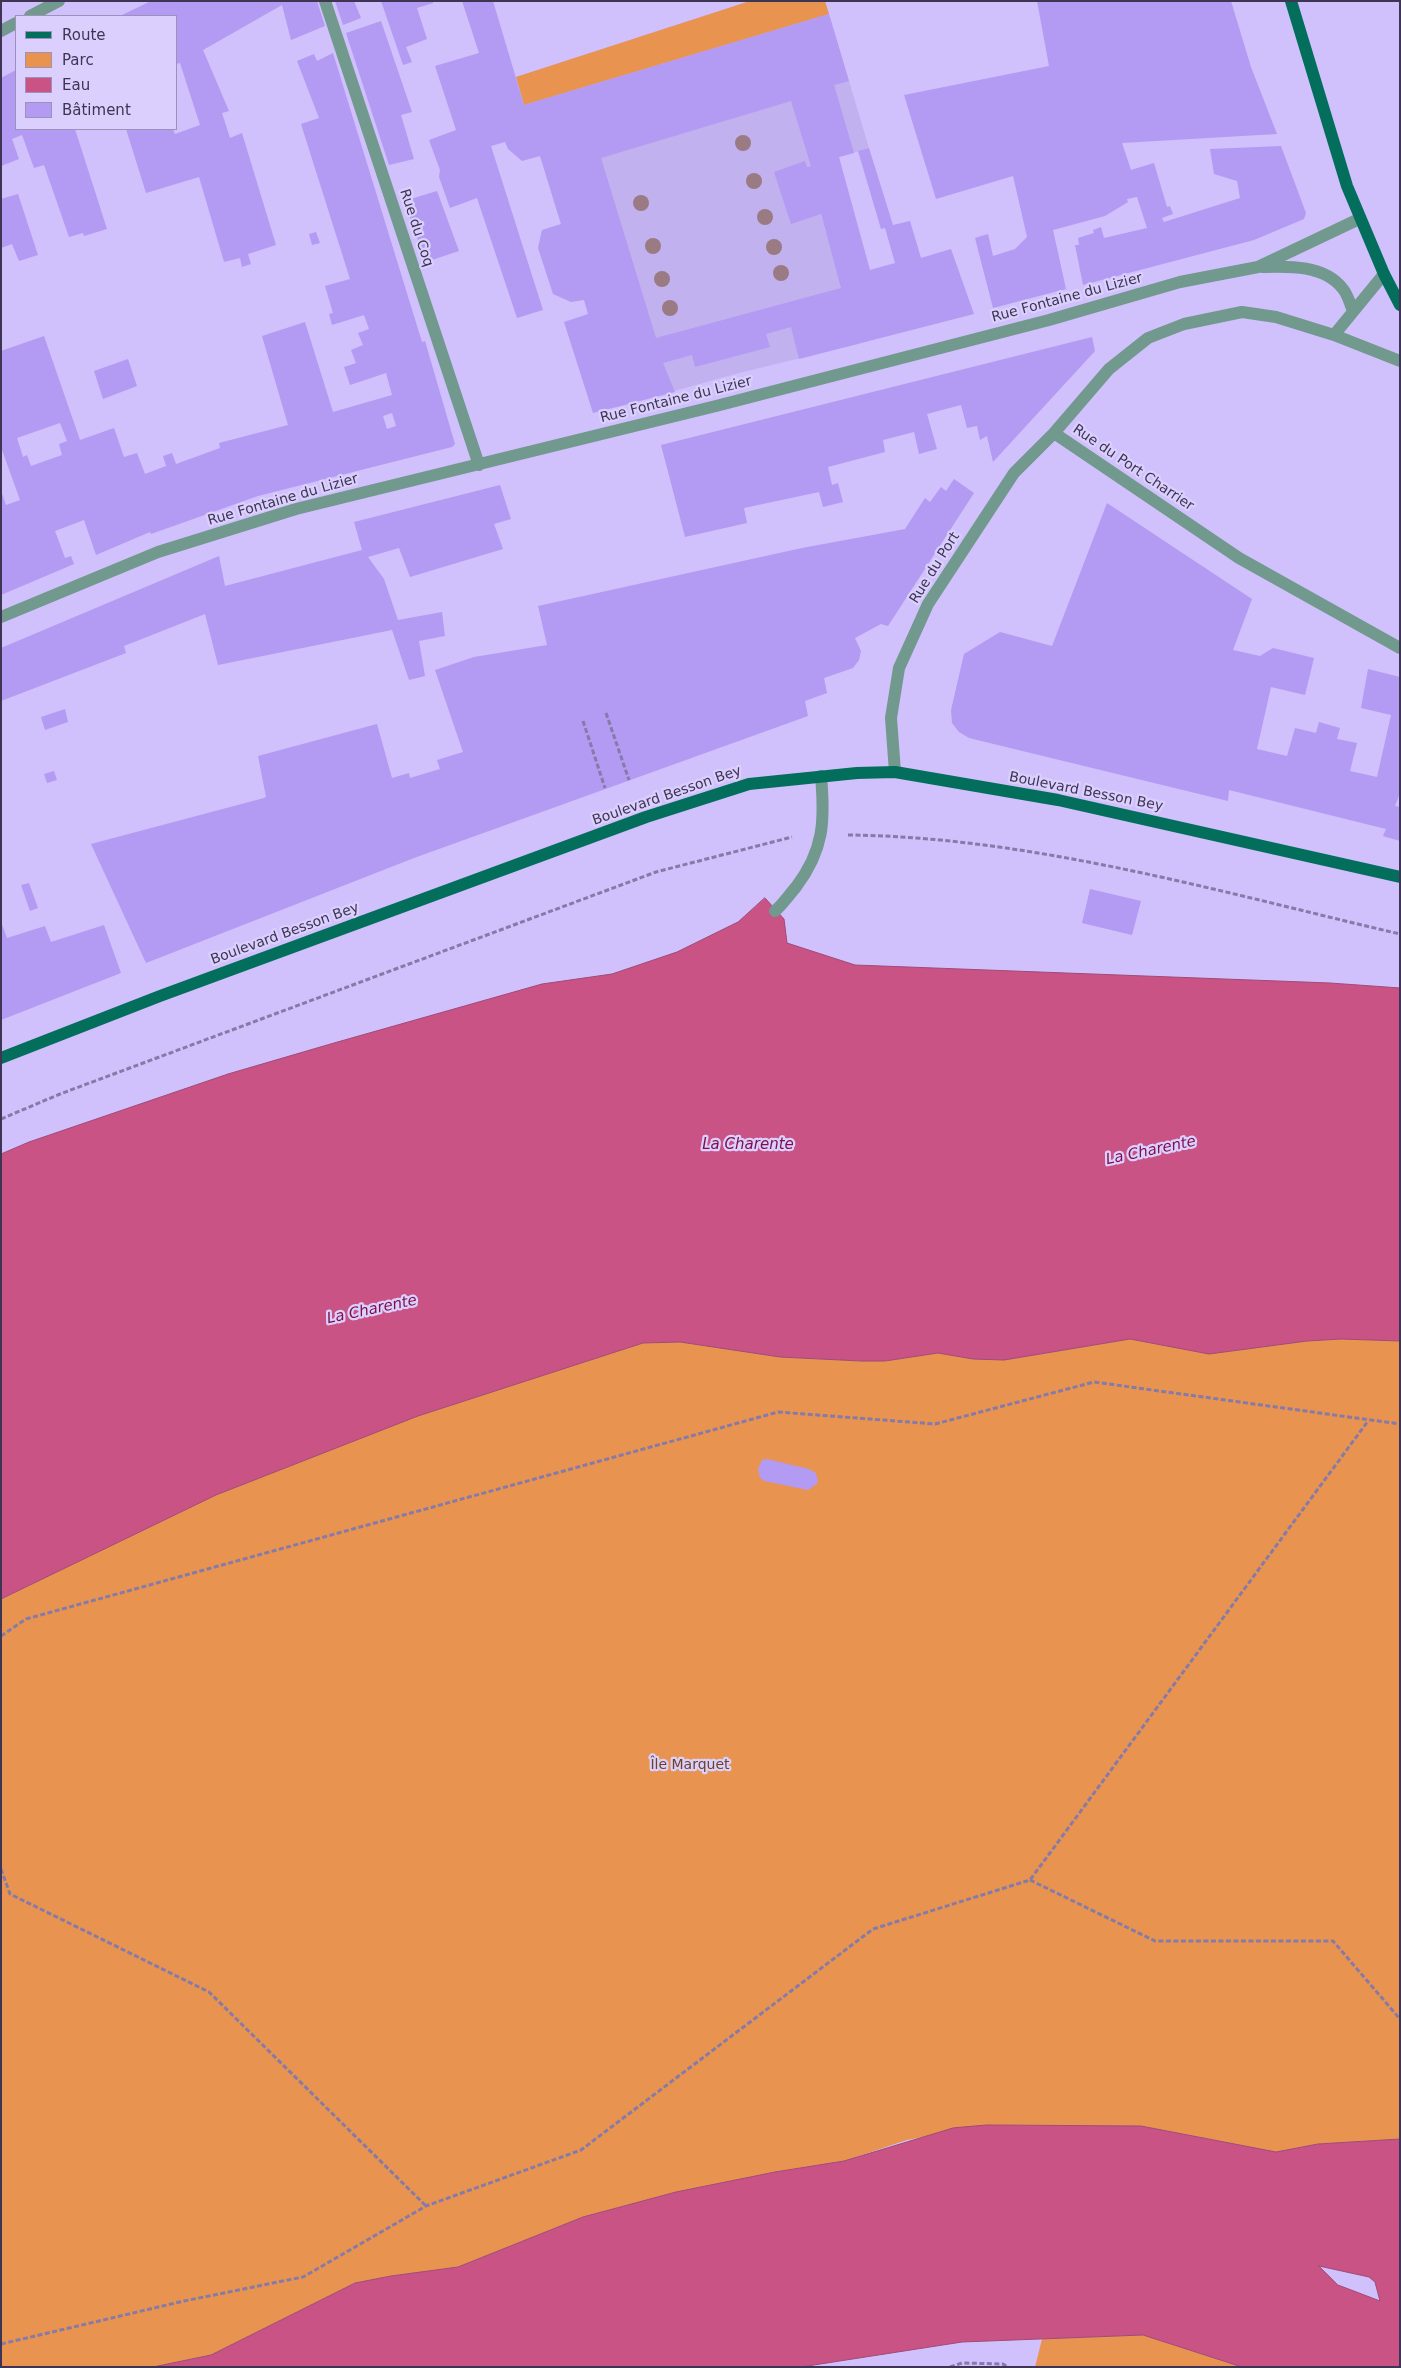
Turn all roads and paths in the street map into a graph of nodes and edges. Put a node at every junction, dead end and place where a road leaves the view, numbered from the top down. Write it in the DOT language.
graph roads {
  1 [pos="59,1"];
  2 [pos="325,1"];
  3 [pos="1291,1"];
  4 [pos="32,15"];
  5 [pos="15,24"];
  6 [pos="1,31"];
  7 [pos="1359,219"];
  8 [pos="1258,267"];
  9 [pos="1384,274"];
  10 [pos="1400,305"];
  11 [pos="1353,311"];
  12 [pos="1334,335"];
  13 [pos="1400,362"];
  14 [pos="1054,433"];
  15 [pos="479,465"];
  16 [pos="1,617"];
  17 [pos="1400,648"];
  18 [pos="606,713"];
  19 [pos="583,721"];
  20 [pos="895,772"];
  21 [pos="821,776"];
  22 [pos="629,780"];
  23 [pos="604,788"];
  24 [pos="821,835"];
  25 [pos="1400,877"];
  26 [pos="775,910"];
  27 [pos="1400,934"];
  28 [pos="1,1058"];
  29 [pos="1,1119"];
  30 [pos="1368,1421"];
  31 [pos="1400,1424"];
  32 [pos="1,1636"];
  33 [pos="1,1870"];
  34 [pos="1030,1880"];
  35 [pos="1400,2019"];
  36 [pos="426,2206"];
  37 [pos="1,2344"];
  38 [pos="950,2367"];
  39 [pos="1008,2367"];
  1 -- 4 [label="street"];
  2 -- 15 [label="street, Rue du Coq"];
  3 -- 7 [label="main road"];
  5 -- 6 [label="street"];
  7 -- 8 [label="street, Rue Fontaine du Lizier"];
  7 -- 9 [label="main road"];
  8 -- 11 [label="street"];
  8 -- 15 [label="street, Rue Fontaine du Lizier"];
  9 -- 10 [label="main road"];
  9 -- 11 [label="street"];
  11 -- 12 [label="street"];
  12 -- 13 [label="street, Rue du Port Charrier"];
  12 -- 14 [label="street, Rue du Port Charrier"];
  14 -- 17 [label="street, Rue du Port Charrier"];
  14 -- 20 [label="street, Rue du Port"];
  15 -- 16 [label="street, Rue Fontaine du Lizier"];
  18 -- 22 [label="path"];
  19 -- 23 [label="path"];
  20 -- 21 [label="main road, Boulevard Besson Bey"];
  20 -- 25 [label="main road, Boulevard Besson Bey"];
  21 -- 24 [label="street"];
  21 -- 28 [label="main road, Boulevard Besson Bey"];
  24 -- 26 [label="street"];
  24 -- 27 [label="path"];
  24 -- 29 [label="path"];
  30 -- 31 [label="path"];
  30 -- 32 [label="path"];
  30 -- 34 [label="path"];
  33 -- 36 [label="path"];
  34 -- 35 [label="path"];
  34 -- 36 [label="path"];
  36 -- 37 [label="path"];
  38 -- 39 [label="path"];
}
